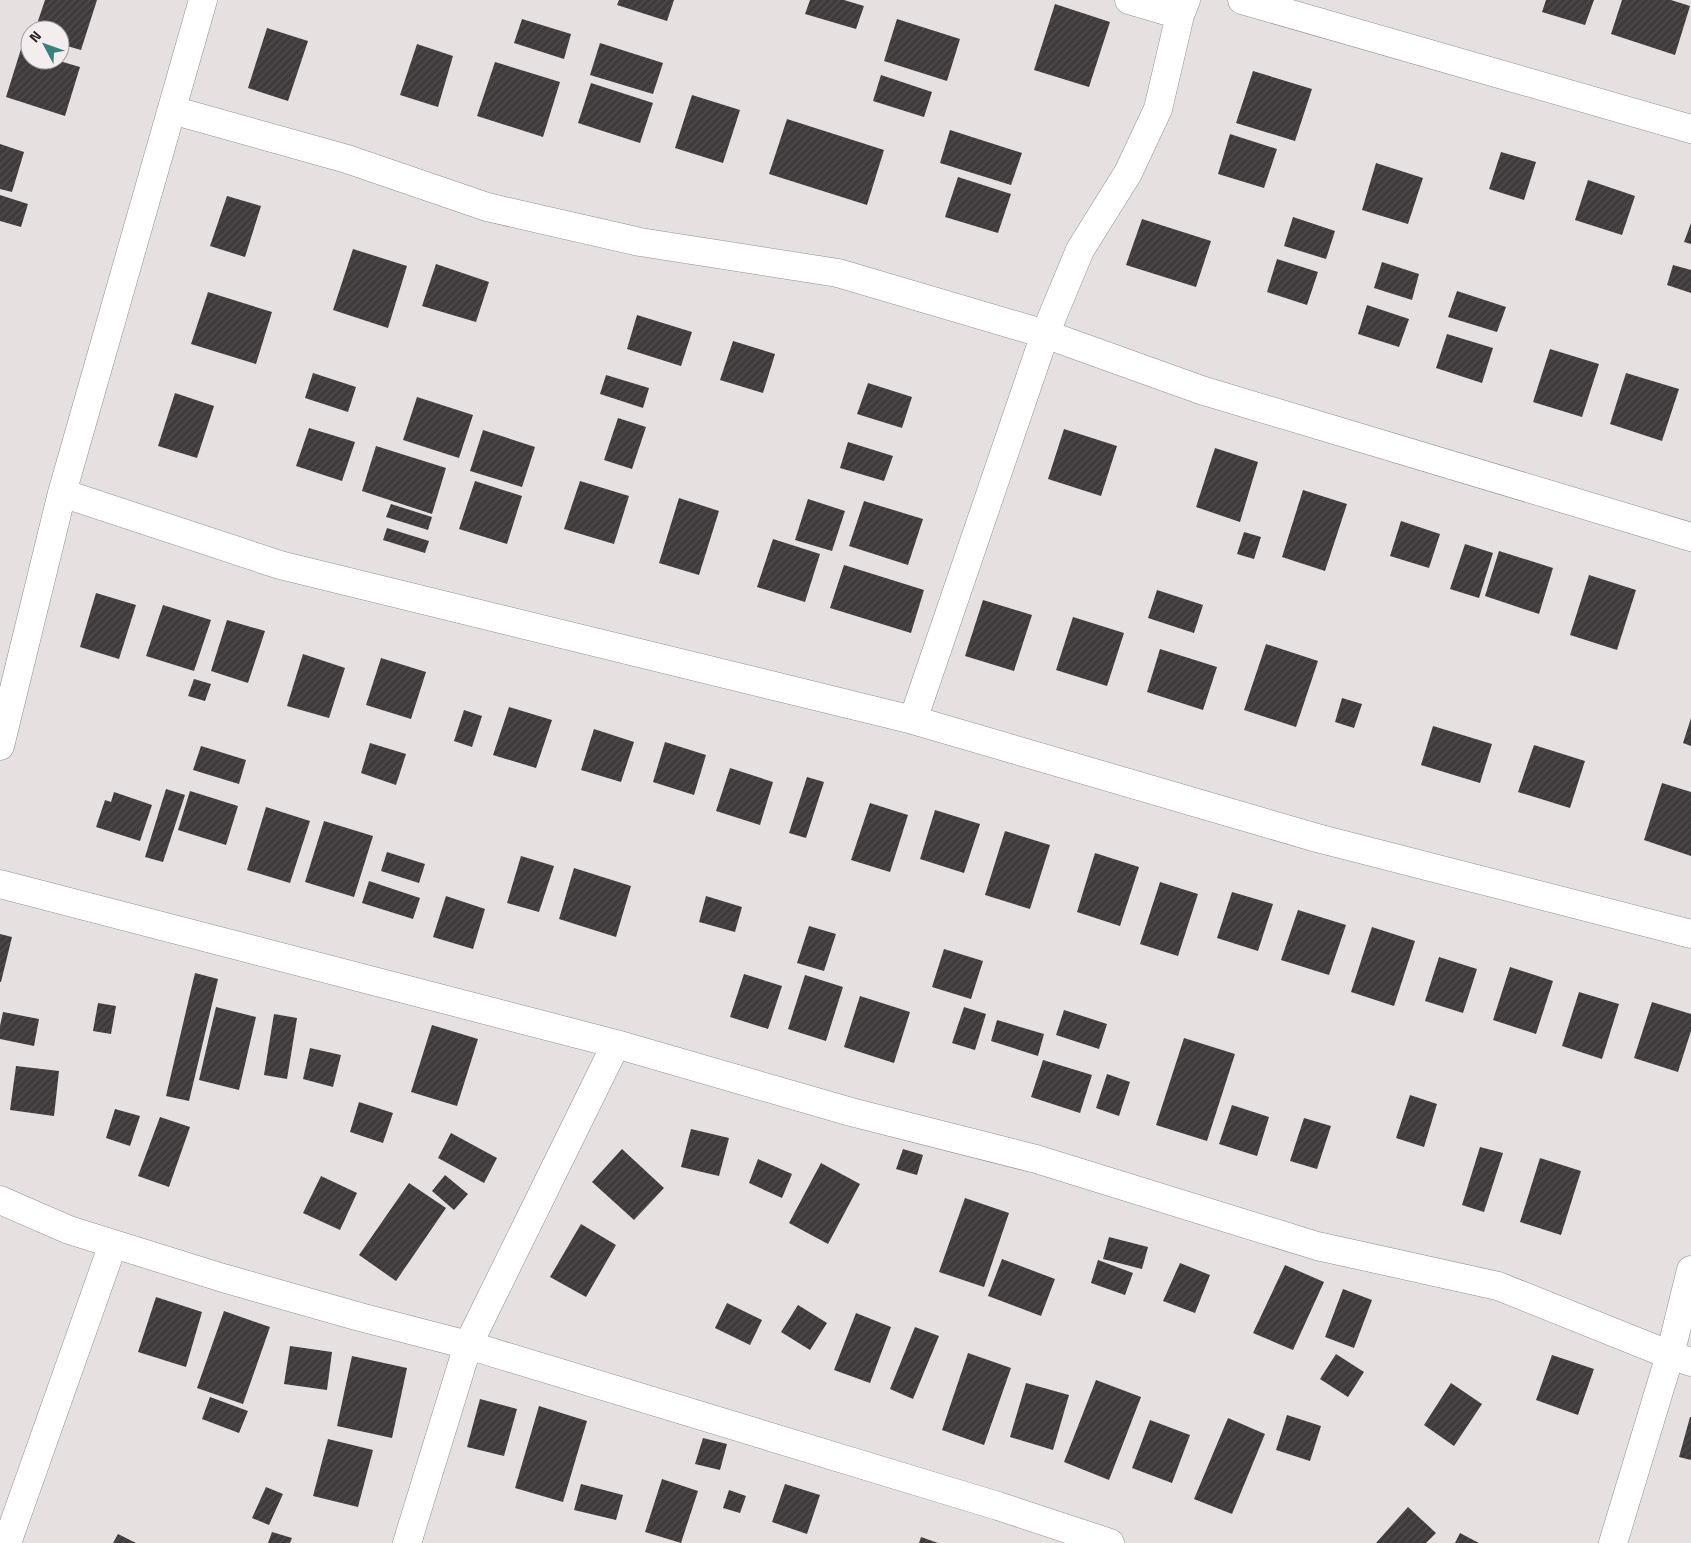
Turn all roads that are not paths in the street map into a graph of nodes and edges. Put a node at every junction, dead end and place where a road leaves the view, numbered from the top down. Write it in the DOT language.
graph roads {
  1 [pos="203,0"];
  2 [pos="1129,0"];
  3 [pos="1242,0"];
  4 [pos="1183,8"];
  5 [pos="172,110"];
  6 [pos="1691,129"];
  7 [pos="1045,334"];
  8 [pos="62,493"];
  9 [pos="1691,537"];
  10 [pos="7,682"];
  11 [pos="913,720"];
  12 [pos="0,746"];
  13 [pos="0,884"];
  14 [pos="1691,934"];
  15 [pos="616,1044"];
  16 [pos="0,1200"];
  17 [pos="112,1244"];
  18 [pos="1691,1270"];
  19 [pos="468,1345"];
  20 [pos="1680,1359"];
  21 [pos="7,1543"];
  22 [pos="406,1543"];
  23 [pos="1110,1543"];
  24 [pos="1613,1543"];
  1 -- 5 [label="street"];
  2 -- 4 [label="street"];
  3 -- 6 [label="street"];
  4 -- 7 [label="street"];
  5 -- 7 [label="street"];
  5 -- 8 [label="street"];
  7 -- 9 [label="street"];
  7 -- 11 [label="street"];
  8 -- 10 [label="street"];
  8 -- 11 [label="street"];
  10 -- 12 [label="street"];
  11 -- 14 [label="street"];
  13 -- 15 [label="street"];
  15 -- 19 [label="street"];
  15 -- 20 [label="street"];
  16 -- 17 [label="street"];
  17 -- 19 [label="street"];
  17 -- 21 [label="street"];
  18 -- 20 [label="street"];
  19 -- 22 [label="street"];
  19 -- 23 [label="street"];
  20 -- 24 [label="street"];
}
